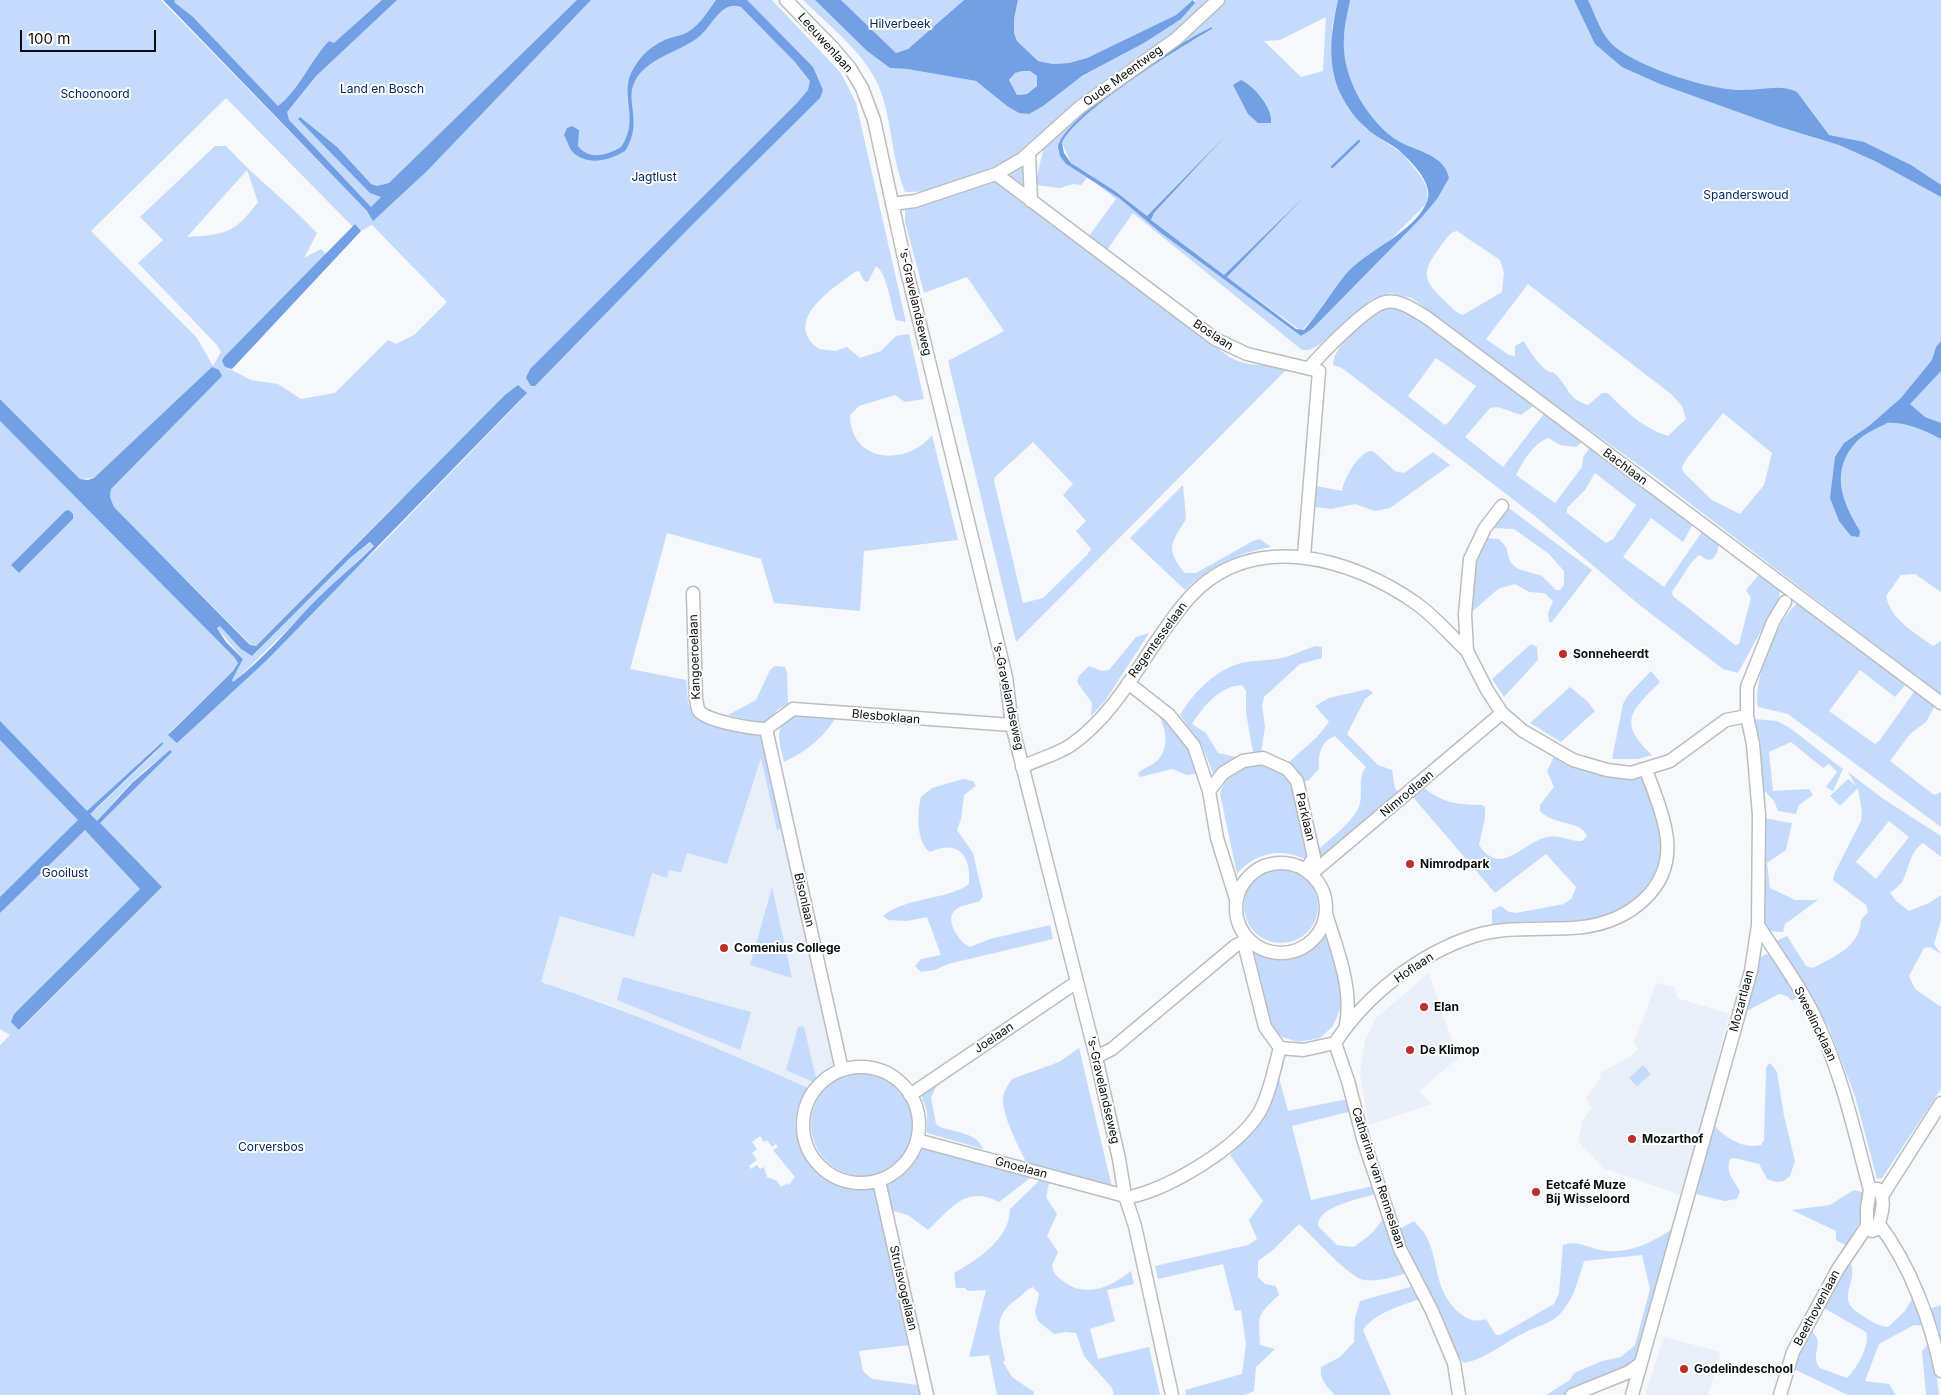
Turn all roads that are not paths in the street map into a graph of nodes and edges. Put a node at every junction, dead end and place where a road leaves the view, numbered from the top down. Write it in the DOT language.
graph roads {
  1 [pos="786,0"];
  2 [pos="1218,0"];
  3 [pos="1029,155"];
  4 [pos="996,174"];
  5 [pos="1031,201"];
  6 [pos="892,204"];
  7 [pos="1309,368"];
  8 [pos="1502,506"];
  9 [pos="1304,556"];
  10 [pos="693,593"];
  11 [pos="1785,602"];
  12 [pos="1467,650"];
  13 [pos="1128,683"];
  14 [pos="1941,703"];
  15 [pos="1502,713"];
  16 [pos="1747,716"];
  17 [pos="1012,725"];
  18 [pos="766,729"];
  19 [pos="1022,767"];
  20 [pos="1646,770"];
  21 [pos="1209,791"];
  22 [pos="1309,872"];
  23 [pos="1236,899"];
  24 [pos="1326,914"];
  25 [pos="1758,925"];
  26 [pos="1248,939"];
  27 [pos="1078,986"];
  28 [pos="1346,1025"];
  29 [pos="1335,1043"];
  30 [pos="1280,1048"];
  31 [pos="1096,1057"];
  32 [pos="842,1070"];
  33 [pos="910,1095"];
  34 [pos="1941,1103"];
  35 [pos="917,1140"];
  36 [pos="879,1181"];
  37 [pos="1870,1190"];
  38 [pos="1129,1196"];
  39 [pos="1882,1196"];
  40 [pos="1873,1225"];
  41 [pos="1642,1363"];
  42 [pos="1941,1370"];
  43 [pos="1601,1382"];
  44 [pos="1632,1394"];
  45 [pos="927,1395"];
  46 [pos="1172,1395"];
  47 [pos="1459,1395"];
  48 [pos="1572,1395"];
  49 [pos="1780,1395"];
  1 -- 6 [label="street, Leeuwenlaan"];
  2 -- 3 [label="street, Oude Meentweg"];
  3 -- 4 [label="street, Oude Meentweg"];
  3 -- 5 [label="street"];
  4 -- 5 [label="street, Boslaan"];
  4 -- 6 [label="street, Oude Meentweg"];
  5 -- 7 [label="street, Boslaan"];
  6 -- 17 [label="street, 's-Gravelandseweg"];
  7 -- 9 [label="street"];
  7 -- 14 [label="street, Bachlaan"];
  8 -- 12 [label="street"];
  9 -- 12 [label="street, Regentesselaan"];
  9 -- 13 [label="street, Regentesselaan"];
  10 -- 18 [label="street, Kangoeroelaan"];
  11 -- 16 [label="street, Mozartlaan"];
  12 -- 15 [label="street"];
  13 -- 19 [label="street, Regentesselaan"];
  13 -- 21 [label="street"];
  15 -- 20 [label="street"];
  15 -- 22 [label="street, Nimrodlaan"];
  16 -- 20 [label="street"];
  16 -- 25 [label="street, Mozartlaan"];
  17 -- 18 [label="street, Blesboklaan"];
  17 -- 19 [label="street, 's-Gravelandseweg"];
  18 -- 32 [label="street, Bisonlaan"];
  19 -- 27 [label="street, 's-Gravelandseweg"];
  20 -- 28 [label="street, Hoflaan"];
  21 -- 22 [label="street, Parklaan"];
  21 -- 23 [label="street"];
  22 -- 23 [label="street"];
  22 -- 24 [label="street"];
  23 -- 26 [label="street"];
  24 -- 26 [label="street"];
  24 -- 28 [label="street"];
  25 -- 37 [label="street, Sweelincklaan"];
  25 -- 41 [label="street, Mozartlaan"];
  26 -- 30 [label="street"];
  26 -- 31 [label="street"];
  27 -- 31 [label="street, 's-Gravelandseweg"];
  27 -- 33 [label="street, Joelaan"];
  28 -- 29 [label="street, Hoflaan"];
  29 -- 30 [label="street"];
  29 -- 47 [label="street, Catharina van Renneslaan"];
  30 -- 38 [label="street"];
  31 -- 38 [label="street, 's-Gravelandseweg"];
  32 -- 33 [label="street"];
  32 -- 36 [label="street"];
  33 -- 35 [label="street"];
  34 -- 39 [label="street"];
  35 -- 36 [label="street"];
  35 -- 38 [label="street, Gnoelaan"];
  36 -- 45 [label="street, Struisvogellaan"];
  37 -- 39 [label="street"];
  37 -- 40 [label="street, Sweelincklaan"];
  38 -- 46 [label="street, 's-Gravelandseweg"];
  39 -- 40 [label="street"];
  40 -- 42 [label="street"];
  40 -- 49 [label="street, Beethovenlaan"];
  41 -- 43 [label="street"];
  41 -- 44 [label="street, Mozartlaan"];
  43 -- 44 [label="street"];
  43 -- 48 [label="street"];
}
